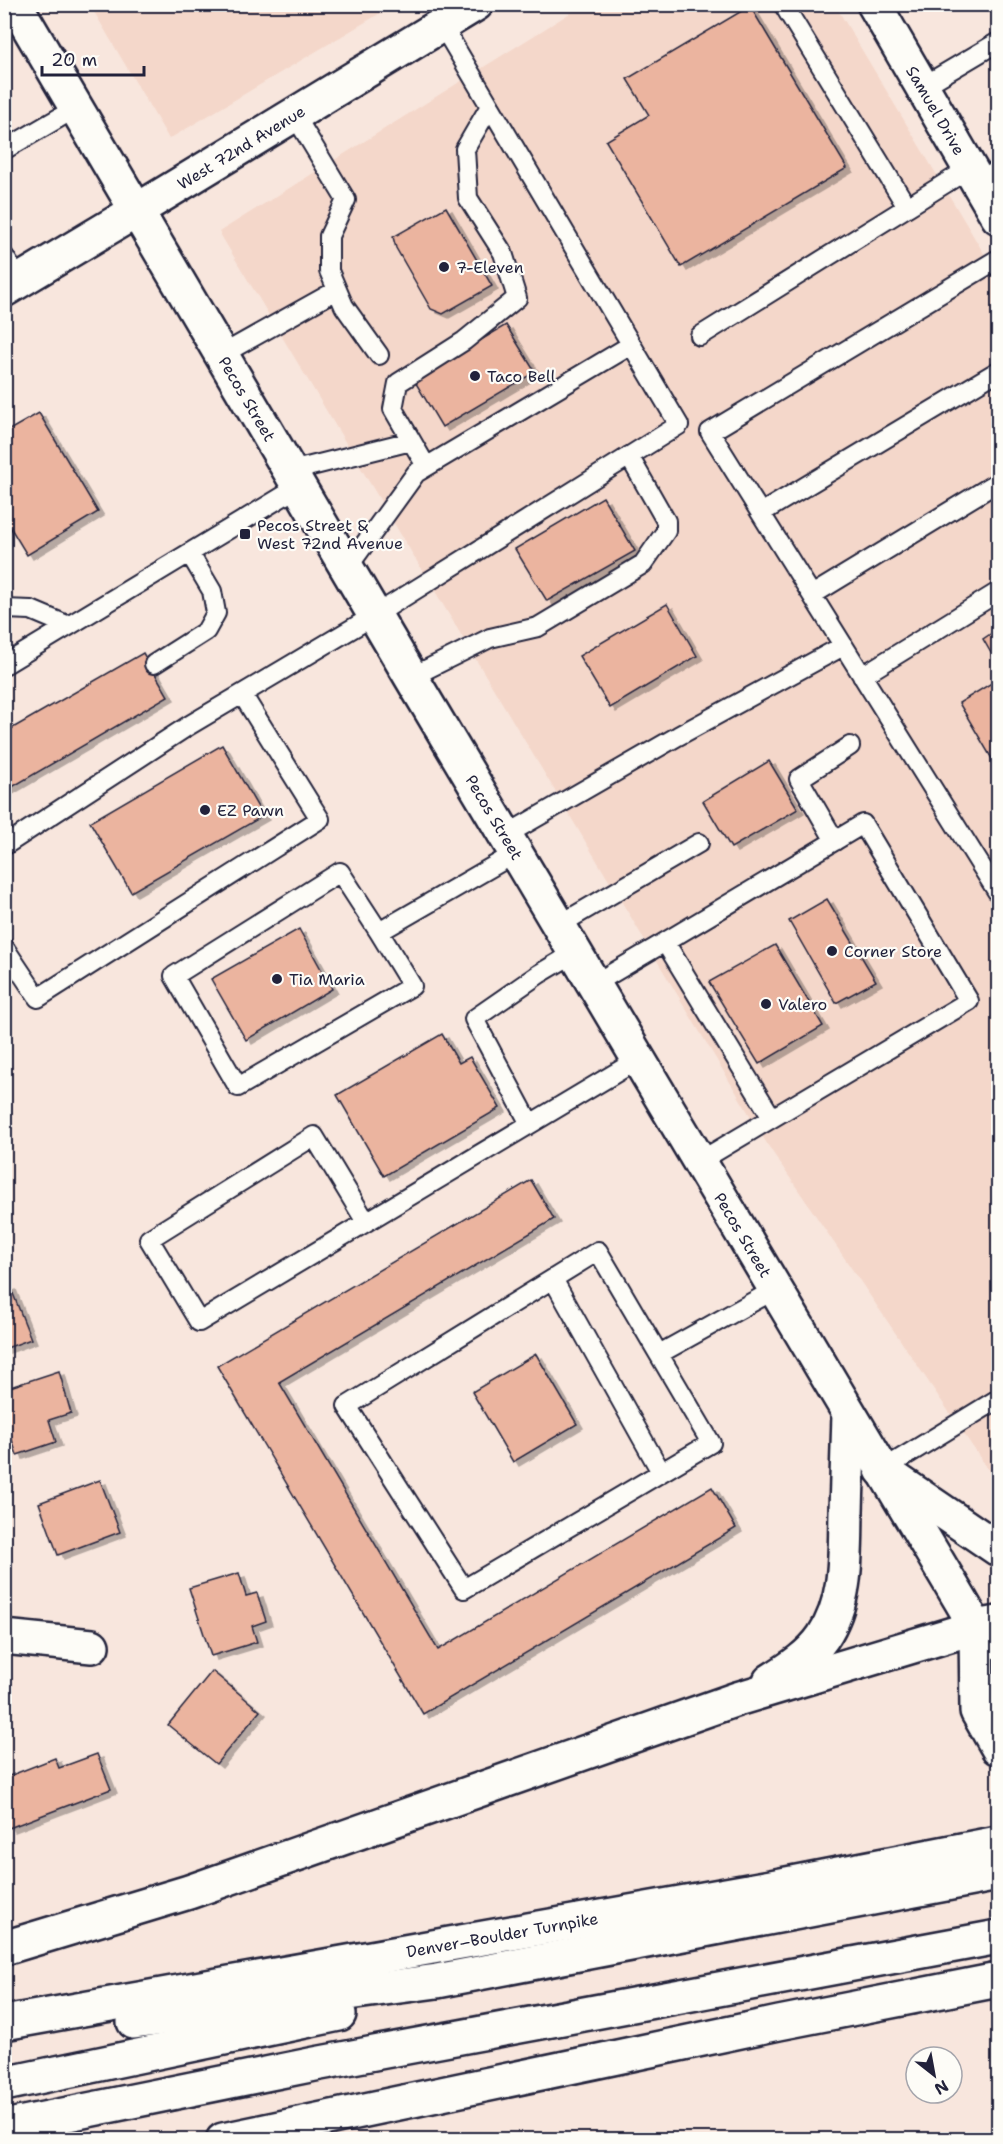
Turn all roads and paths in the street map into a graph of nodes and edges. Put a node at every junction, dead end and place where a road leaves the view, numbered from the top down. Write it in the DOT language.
graph roads {
  1 [pos="15,4"];
  2 [pos="476,4"];
  3 [pos="783,4"];
  4 [pos="873,4"];
  5 [pos="442,25"];
  6 [pos="999,42"];
  7 [pos="922,87"];
  8 [pos="490,106"];
  9 [pos="76,108"];
  10 [pos="294,114"];
  11 [pos="4,150"];
  12 [pos="982,174"];
  13 [pos="907,207"];
  14 [pos="136,211"];
  15 [pos="999,217"];
  16 [pos="999,259"];
  17 [pos="9,275"];
  18 [pos="337,290"];
  19 [pos="700,336"];
  20 [pos="631,345"];
  21 [pos="222,355"];
  22 [pos="379,355"];
  23 [pos="999,371"];
  24 [pos="411,441"];
  25 [pos="629,456"];
  26 [pos="426,466"];
  27 [pos="296,479"];
  28 [pos="999,482"];
  29 [pos="761,513"];
  30 [pos="190,554"];
  31 [pos="348,567"];
  32 [pos="999,592"];
  33 [pos="812,595"];
  34 [pos="4,609"];
  35 [pos="375,615"];
  36 [pos="69,626"];
  37 [pos="843,645"];
  38 [pos="154,664"];
  39 [pos="4,665"];
  40 [pos="862,676"];
  41 [pos="411,677"];
  42 [pos="242,694"];
  43 [pos="850,746"];
  44 [pos="835,841"];
  45 [pos="699,843"];
  46 [pos="511,844"];
  47 [pos="4,846"];
  48 [pos="999,893"];
  49 [pos="379,932"];
  50 [pos="568,939"];
  51 [pos="665,942"];
  52 [pos="4,947"];
  53 [pos="594,984"];
  54 [pos="639,1059"];
  55 [pos="772,1118"];
  56 [pos="530,1124"];
  57 [pos="699,1161"];
  58 [pos="366,1222"];
  59 [pos="553,1280"];
  60 [pos="776,1289"];
  61 [pos="659,1354"];
  62 [pos="999,1399"];
  63 [pos="849,1414"];
  64 [pos="882,1470"];
  65 [pos="661,1472"];
  66 [pos="999,1550"];
  67 [pos="991,1631"];
  68 [pos="4,1637"];
  69 [pos="92,1646"];
  70 [pos="737,1700"];
  71 [pos="999,1748"];
  72 [pos="999,1843"];
  73 [pos="999,1874"];
  74 [pos="983,1940"];
  75 [pos="4,1948"];
  76 [pos="437,1981"];
  77 [pos="995,1981"];
  78 [pos="4,2024"];
  79 [pos="4,2040"];
  80 [pos="4,2084"];
  81 [pos="4,2127"];
  82 [pos="223,2139"];
  1 -- 9 [label="main road, Pecos Street"];
  2 -- 5 [label="main road, West 72nd Avenue"];
  3 -- 13 [label="lane"];
  4 -- 7 [label="main road, Samuel Drive"];
  5 -- 8 [label="lane"];
  5 -- 10 [label="main road, West 72nd Avenue"];
  6 -- 7 [label="lane"];
  7 -- 12 [label="main road, Samuel Drive"];
  8 -- 20 [label="lane"];
  8 -- 24 [label="lane"];
  9 -- 11 [label="lane"];
  9 -- 14 [label="main road, Pecos Street"];
  10 -- 14 [label="main road, West 72nd Avenue"];
  10 -- 18 [label="lane"];
  12 -- 13 [label="lane"];
  12 -- 15 [label="main road, Samuel Drive"];
  13 -- 19 [label="lane"];
  14 -- 17 [label="main road, West 72nd Avenue"];
  14 -- 21 [label="main road, Pecos Street"];
  16 -- 29 [label="lane"];
  18 -- 21 [label="lane"];
  18 -- 22 [label="lane"];
  20 -- 25 [label="lane"];
  20 -- 26 [label="lane"];
  21 -- 27 [label="main road, Pecos Street"];
  23 -- 29 [label="lane"];
  24 -- 26 [label="lane"];
  24 -- 27 [label="lane"];
  25 -- 35 [label="lane"];
  25 -- 41 [label="lane"];
  26 -- 31 [label="lane"];
  27 -- 30 [label="lane"];
  27 -- 31 [label="main road, Pecos Street"];
  28 -- 33 [label="lane"];
  29 -- 33 [label="lane"];
  30 -- 36 [label="lane"];
  30 -- 38 [label="lane"];
  31 -- 35 [label="main road, Pecos Street"];
  32 -- 40 [label="lane"];
  33 -- 37 [label="lane"];
  34 -- 36 [label="lane"];
  35 -- 41 [label="main road, Pecos Street"];
  35 -- 42 [label="lane"];
  36 -- 39 [label="lane"];
  37 -- 40 [label="lane"];
  37 -- 46 [label="lane"];
  40 -- 48 [label="lane"];
  41 -- 46 [label="main road, Pecos Street"];
  42 -- 47 [label="lane"];
  42 -- 52 [label="lane"];
  43 -- 44 [label="lane"];
  44 -- 51 [label="lane"];
  44 -- 55 [label="lane"];
  45 -- 50 [label="lane"];
  46 -- 49 [label="lane"];
  46 -- 50 [label="main road, Pecos Street"];
  49 -- 49 [label="lane"];
  50 -- 53 [label="main road, Pecos Street"];
  50 -- 56 [label="lane"];
  51 -- 53 [label="lane"];
  51 -- 55 [label="lane"];
  53 -- 54 [label="main road, Pecos Street"];
  54 -- 56 [label="lane"];
  54 -- 57 [label="main road, Pecos Street"];
  55 -- 57 [label="lane"];
  56 -- 58 [label="lane"];
  57 -- 60 [label="main road, Pecos Street"];
  58 -- 58 [label="lane"];
  59 -- 61 [label="lane"];
  59 -- 65 [label="lane"];
  59 -- 65 [label="lane"];
  60 -- 61 [label="lane"];
  60 -- 63 [label="main road, Pecos Street"];
  61 -- 65 [label="lane"];
  62 -- 64 [label="lane"];
  63 -- 64 [label="main road, Pecos Street"];
  63 -- 70 [label="main road"];
  64 -- 66 [label="main road"];
  64 -- 67 [label="main road, Pecos Street"];
  67 -- 70 [label="main road"];
  67 -- 71 [label="main road"];
  68 -- 69 [label="main road"];
  70 -- 75 [label="main road"];
  72 -- 78 [label="main road, Denver–Boulder Turnpike"];
  73 -- 76 [label="main road"];
  74 -- 81 [label="main road"];
  76 -- 79 [label="main road"];
  76 -- 80 [label="main road"];
  77 -- 82 [label="main road"];
}
